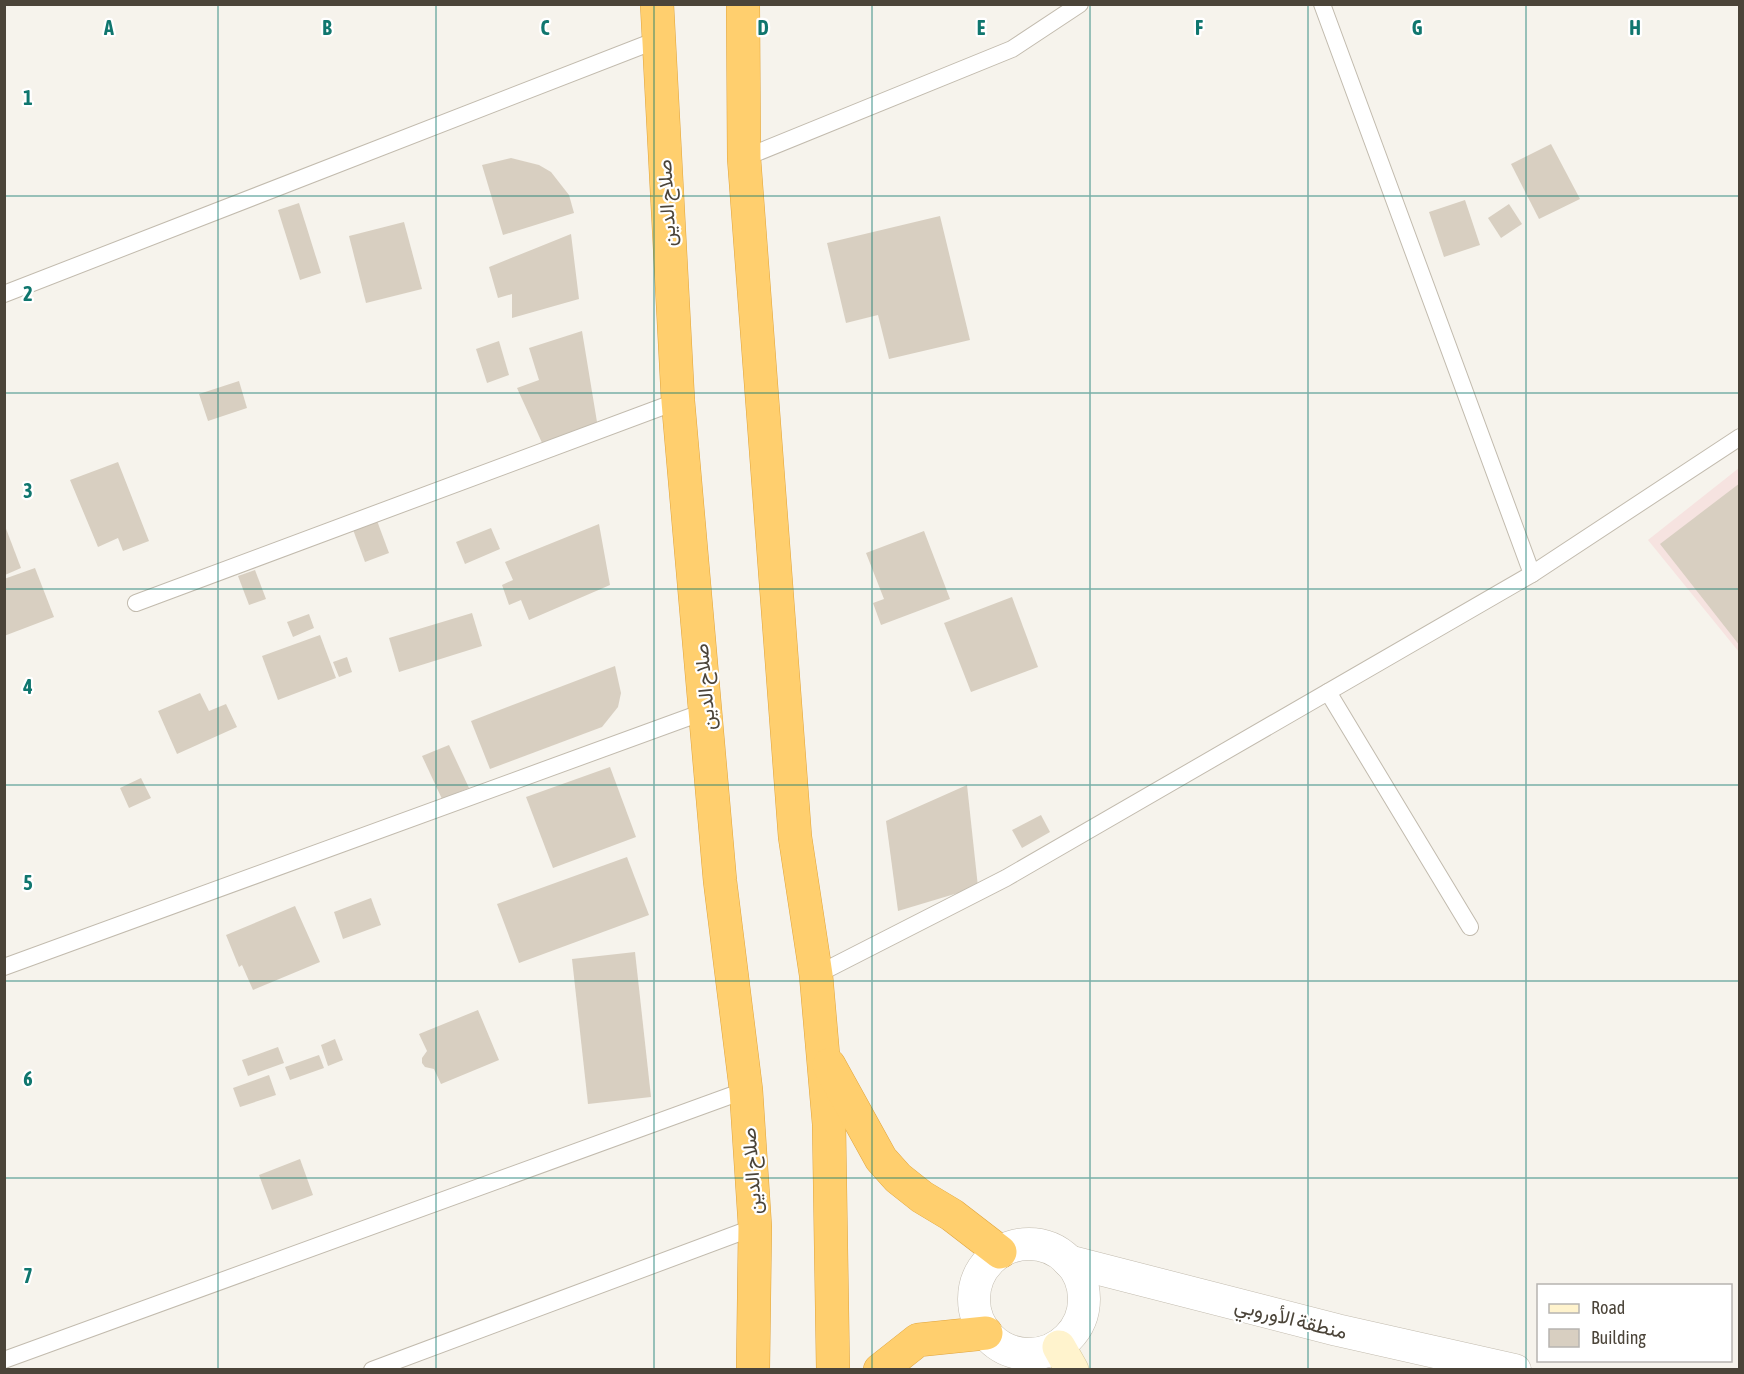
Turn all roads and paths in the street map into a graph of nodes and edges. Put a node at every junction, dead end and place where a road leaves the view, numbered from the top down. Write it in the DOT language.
graph roads {
  1 [pos="657,4"];
  2 [pos="743,4"];
  3 [pos="1080,4"];
  4 [pos="1322,4"];
  5 [pos="657,40"];
  6 [pos="744,158"];
  7 [pos="4,294"];
  8 [pos="678,401"];
  9 [pos="1740,437"];
  10 [pos="1532,574"];
  11 [pos="136,603"];
  12 [pos="1328,692"];
  13 [pos="706,711"];
  14 [pos="1470,927"];
  15 [pos="4,967"];
  16 [pos="816,975"];
  17 [pos="824,1055"];
  18 [pos="746,1090"];
  19 [pos="755,1227"];
  20 [pos="1000,1252"];
  21 [pos="1068,1261"];
  22 [pos="986,1333"];
  23 [pos="1066,1358"];
  24 [pos="4,1360"];
  25 [pos="372,1370"];
  26 [pos="753,1370"];
  27 [pos="833,1370"];
  28 [pos="880,1370"];
  29 [pos="1515,1370"];
  1 -- 5 [label="highway, صلاح الدين"];
  2 -- 6 [label="highway"];
  3 -- 6 [label="lane"];
  4 -- 10 [label="lane"];
  5 -- 7 [label="lane"];
  5 -- 8 [label="highway, صلاح الدين"];
  6 -- 16 [label="highway"];
  8 -- 11 [label="lane"];
  8 -- 13 [label="highway, صلاح الدين"];
  9 -- 10 [label="lane"];
  10 -- 12 [label="lane"];
  12 -- 14 [label="lane"];
  12 -- 16 [label="lane"];
  13 -- 15 [label="lane"];
  13 -- 18 [label="highway, صلاح الدين"];
  16 -- 17 [label="highway"];
  17 -- 20 [label="highway"];
  17 -- 27 [label="highway"];
  18 -- 19 [label="highway, صلاح الدين"];
  18 -- 24 [label="lane"];
  19 -- 25 [label="lane"];
  19 -- 26 [label="highway, صلاح الدين"];
  20 -- 21 [label="street"];
  20 -- 22 [label="street"];
  21 -- 23 [label="street"];
  21 -- 29 [label="street, منطقة الأوروبي"];
  22 -- 23 [label="street"];
  22 -- 28 [label="highway"];
}
